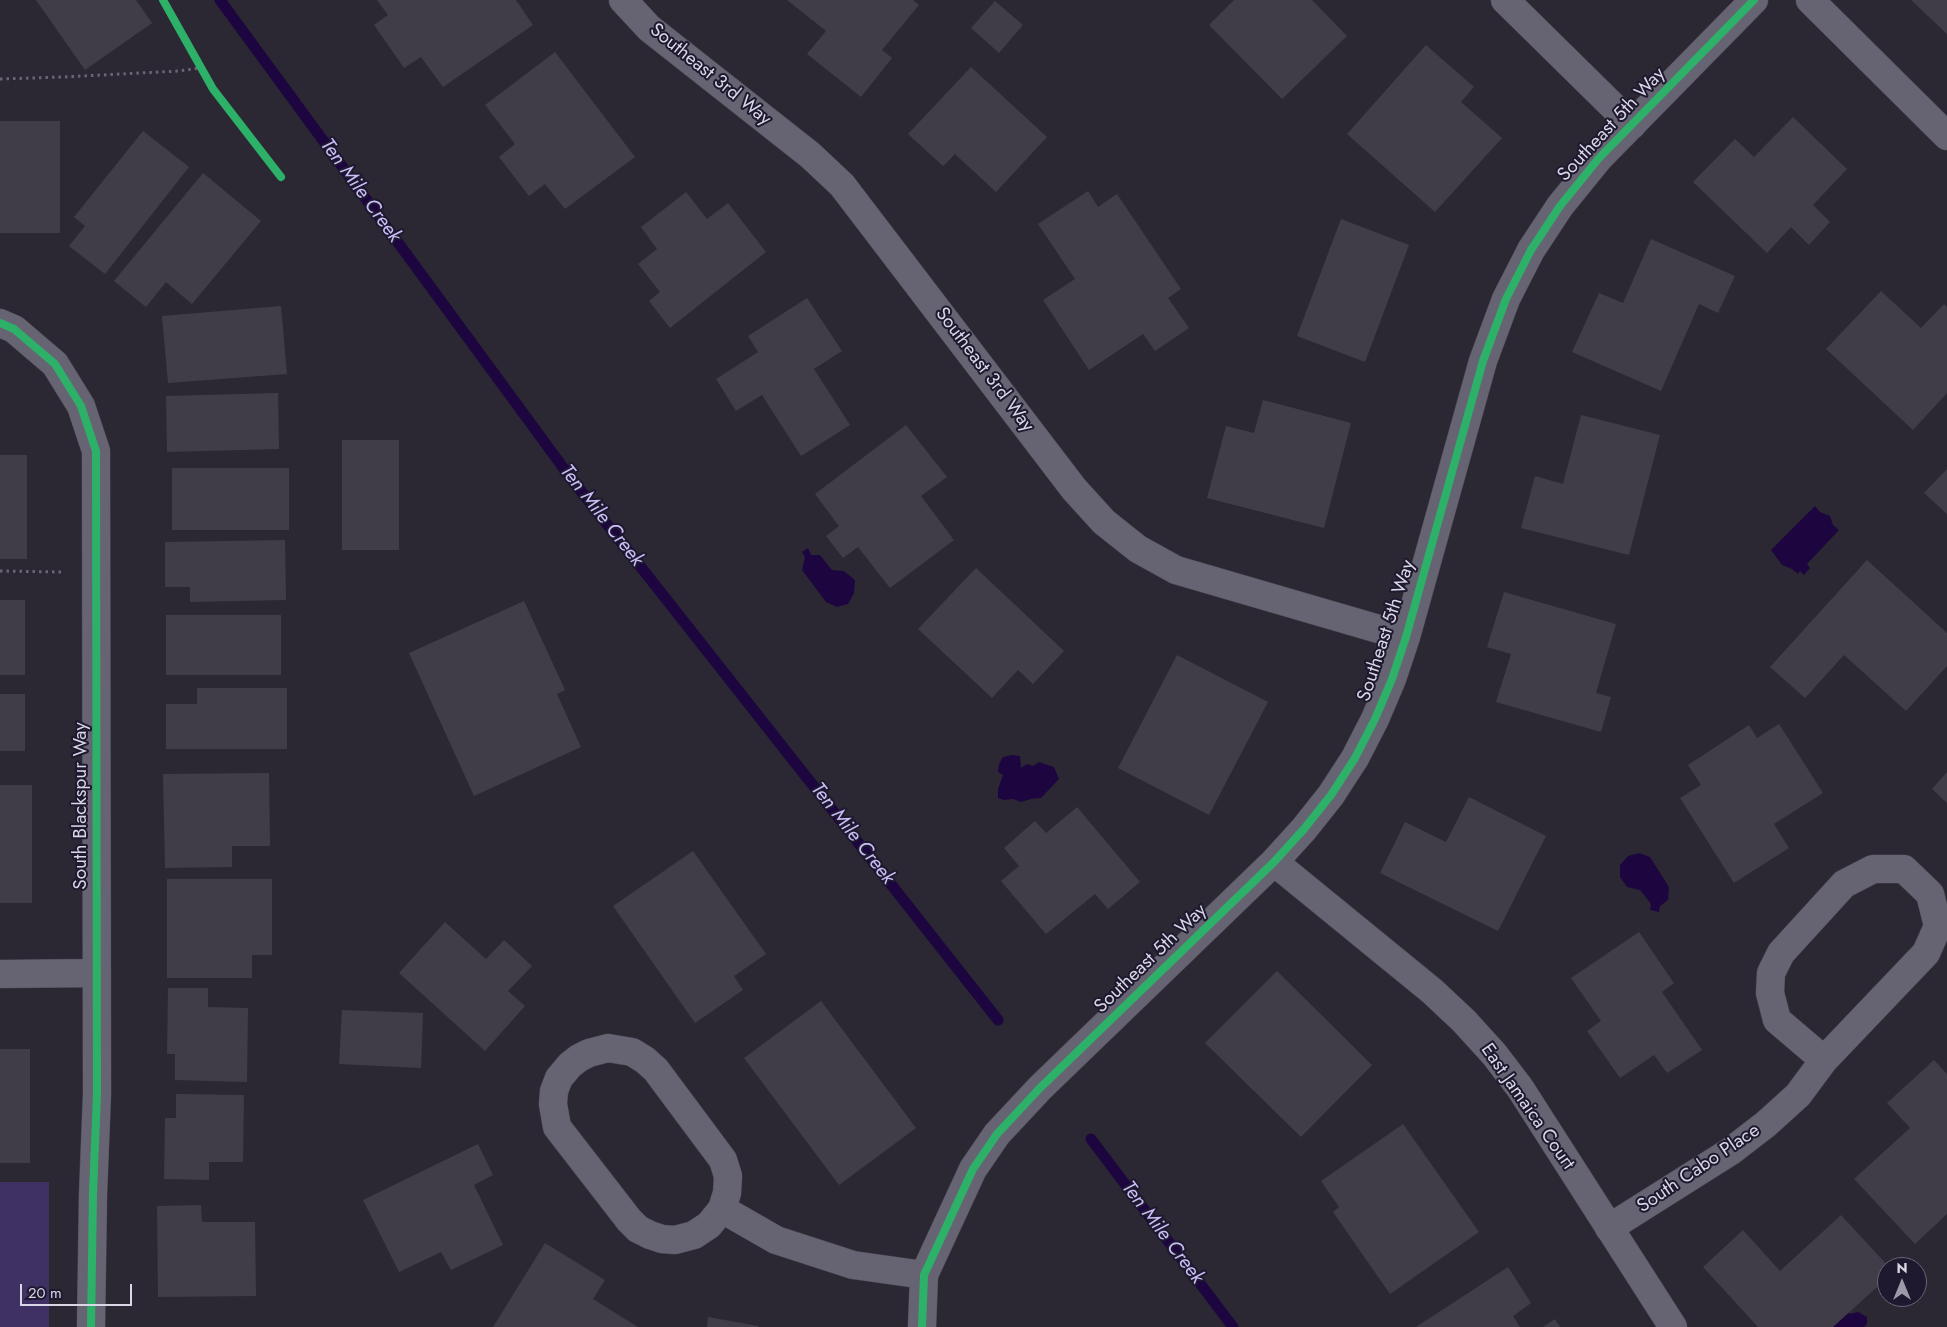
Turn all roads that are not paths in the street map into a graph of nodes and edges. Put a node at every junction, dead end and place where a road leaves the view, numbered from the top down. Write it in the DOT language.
graph roads {
  1 [pos="623,0"];
  2 [pos="1505,0"];
  3 [pos="1754,0"];
  4 [pos="1810,0"];
  5 [pos="1632,125"];
  6 [pos="1947,136"];
  7 [pos="0,323"];
  8 [pos="1406,637"];
  9 [pos="1274,862"];
  10 [pos="97,973"];
  11 [pos="0,974"];
  12 [pos="1824,1060"];
  13 [pos="722,1209"];
  14 [pos="1609,1228"];
  15 [pos="924,1276"];
  16 [pos="91,1327"];
  17 [pos="922,1327"];
  18 [pos="1673,1327"];
  1 -- 8 [label="street, Southeast 3rd Way"];
  2 -- 5 [label="street"];
  3 -- 5 [label="street, Southeast 5th Way"];
  4 -- 6 [label="street"];
  5 -- 8 [label="street, Southeast 5th Way"];
  7 -- 10 [label="street, South Blackspur Way"];
  8 -- 9 [label="street, Southeast 5th Way"];
  9 -- 14 [label="street, East Jamaica Court"];
  9 -- 15 [label="street, Southeast 5th Way"];
  10 -- 11 [label="street"];
  10 -- 16 [label="street, South Blackspur Way"];
  12 -- 12 [label="street, South Cabo Place"];
  12 -- 14 [label="street, South Cabo Place"];
  13 -- 13 [label="street"];
  13 -- 15 [label="street"];
  14 -- 18 [label="street, East Jamaica Court"];
  15 -- 17 [label="street, Southeast 5th Way"];
}
